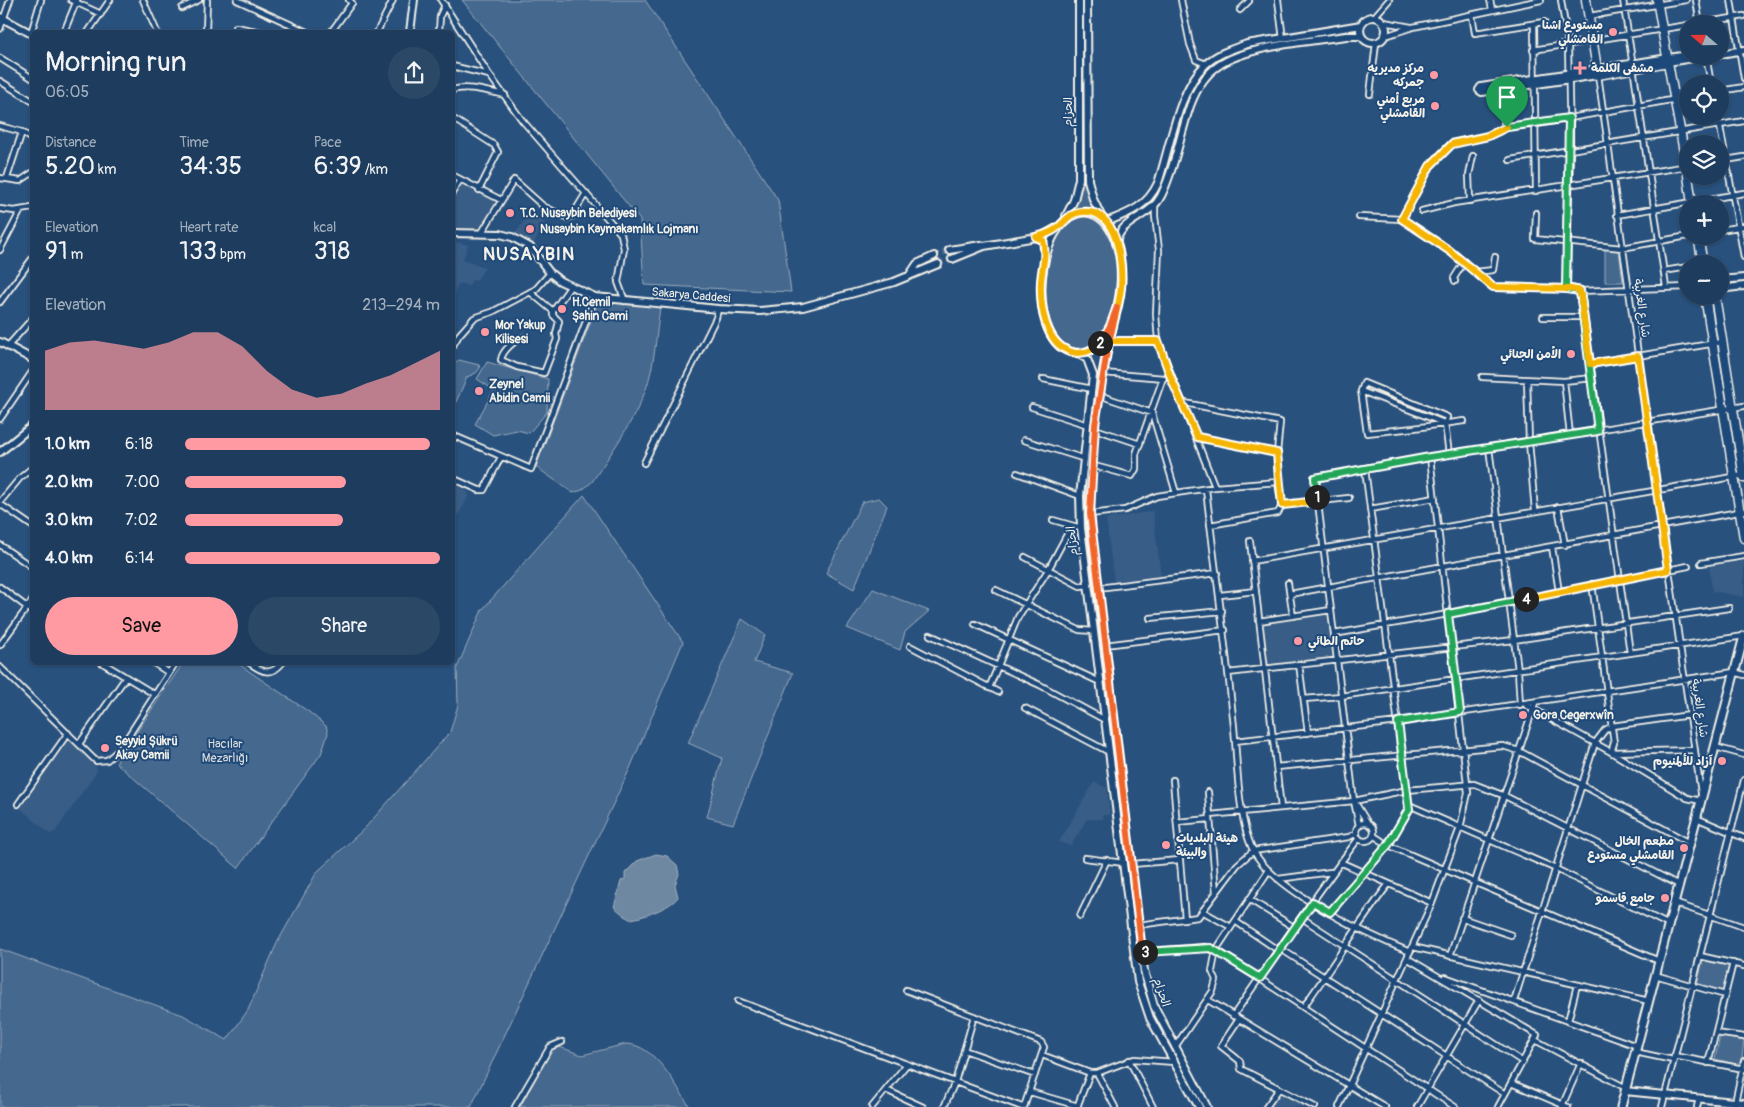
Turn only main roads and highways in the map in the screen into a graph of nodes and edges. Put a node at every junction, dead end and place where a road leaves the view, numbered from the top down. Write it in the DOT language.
graph roads {
  1 [pos="414,0"];
  2 [pos="1079,0"];
  3 [pos="1087,0"];
  4 [pos="1586,0"];
  5 [pos="1658,2"];
  6 [pos="2,18"];
  7 [pos="1361,25"];
  8 [pos="410,30"];
  9 [pos="30,32"];
  10 [pos="1361,36"];
  11 [pos="1679,57"];
  12 [pos="1679,59"];
  13 [pos="1668,60"];
  14 [pos="1597,72"];
  15 [pos="1535,81"];
  16 [pos="1681,135"];
  17 [pos="1104,220"];
  18 [pos="1061,224"];
  19 [pos="455,233"];
  20 [pos="1036,237"];
  21 [pos="1116,243"];
  22 [pos="990,245"];
  23 [pos="949,250"];
  24 [pos="934,256"];
  25 [pos="1046,257"];
  26 [pos="952,258"];
  27 [pos="938,264"];
  28 [pos="909,276"];
  29 [pos="1744,278"];
  30 [pos="1729,279"];
  31 [pos="1744,286"];
  32 [pos="1729,288"];
  33 [pos="1706,305"];
  34 [pos="1716,305"];
  35 [pos="1117,307"];
  36 [pos="3,346"];
  37 [pos="1077,353"];
  38 [pos="30,358"];
  39 [pos="30,428"];
  40 [pos="0,452"];
  41 [pos="1744,476"];
  42 [pos="1742,511"];
  43 [pos="1744,538"];
  44 [pos="1744,635"];
  45 [pos="1626,1090"];
  46 [pos="1744,1103"];
  47 [pos="1735,1104"];
  48 [pos="1199,1107"];
  49 [pos="1207,1107"];
  50 [pos="1621,1107"];
  1 -- 8 [label="main road"];
  2 -- 18 [label="main road, الحزام"];
  3 -- 17 [label="main road, الحزام"];
  4 -- 14 [label="highway, شارع الغربية"];
  5 -- 13 [label="highway"];
  6 -- 9 [label="main road"];
  7 -- 10 [label="main road"];
  7 -- 10 [label="main road"];
  7 -- 17 [label="main road"];
  10 -- 21 [label="main road"];
  11 -- 13 [label="main road"];
  12 -- 13 [label="main road"];
  13 -- 14 [label="highway"];
  13 -- 16 [label="highway"];
  14 -- 15 [label="main road"];
  15 -- 15 [label="main road"];
  17 -- 18 [label="main road"];
  17 -- 21 [label="main road"];
  18 -- 20 [label="main road"];
  18 -- 25 [label="main road"];
  19 -- 28 [label="main road, Sakarya Caddesi"];
  20 -- 22 [label="main road"];
  20 -- 25 [label="main road"];
  21 -- 35 [label="main road"];
  22 -- 23 [label="main road"];
  22 -- 26 [label="main road"];
  24 -- 28 [label="main road"];
  25 -- 37 [label="main road"];
  27 -- 28 [label="main road, Sakarya Caddesi"];
  29 -- 30 [label="main road"];
  31 -- 32 [label="main road"];
  33 -- 42 [label="highway"];
  34 -- 41 [label="highway"];
  35 -- 37 [label="main road"];
  35 -- 49 [label="main road, الحزام"];
  36 -- 38 [label="main road"];
  37 -- 48 [label="main road, الحزام"];
  39 -- 40 [label="main road"];
  42 -- 43 [label="highway"];
  44 -- 45 [label="main road"];
  45 -- 47 [label="main road"];
  45 -- 50 [label="main road"];
  46 -- 47 [label="main road"];
}
